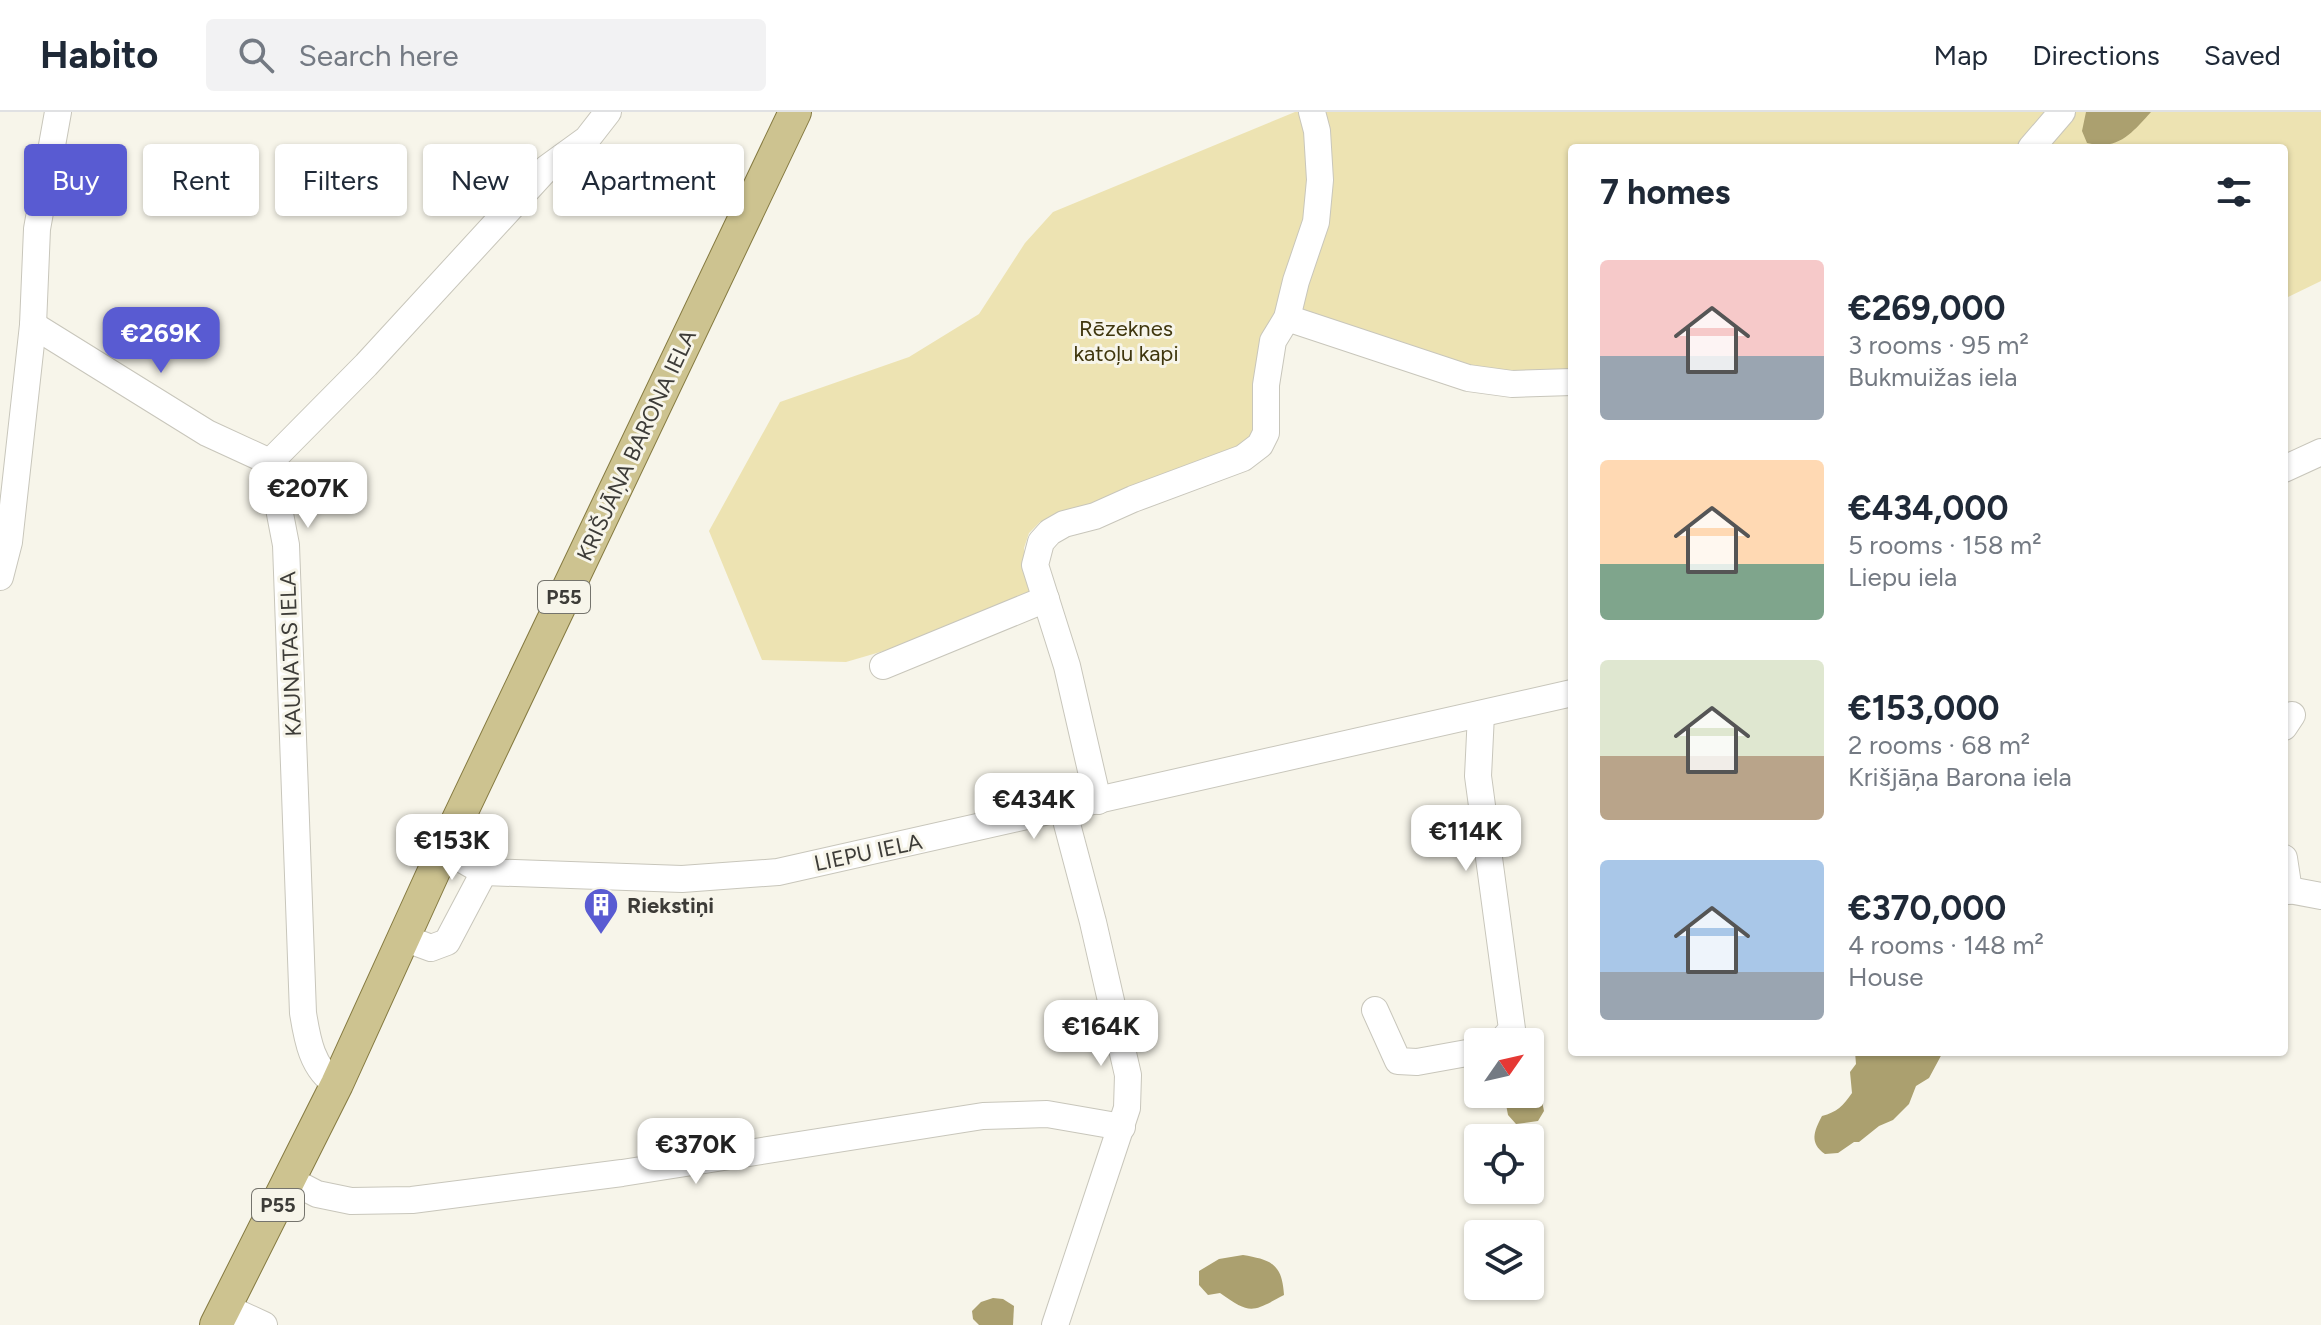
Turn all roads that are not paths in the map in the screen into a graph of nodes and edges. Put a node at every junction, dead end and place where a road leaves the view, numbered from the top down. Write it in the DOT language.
graph roads {
  1 [pos="58,112"];
  2 [pos="608,112"];
  3 [pos="795,112"];
  4 [pos="1312,112"];
  5 [pos="2062,112"];
  6 [pos="2034,144"];
  7 [pos="1287,318"];
  8 [pos="33,325"];
  9 [pos="1568,382"];
  10 [pos="2321,452"];
  11 [pos="270,462"];
  12 [pos="2288,467"];
  13 [pos="0,577"];
  14 [pos="1046,599"];
  15 [pos="883,666"];
  16 [pos="1568,694"];
  17 [pos="1481,714"];
  18 [pos="1098,801"];
  19 [pos="1063,809"];
  20 [pos="444,849"];
  21 [pos="484,872"];
  22 [pos="2288,890"];
  23 [pos="2321,896"];
  24 [pos="404,938"];
  25 [pos="1375,1010"];
  26 [pos="1505,1028"];
  27 [pos="1464,1054"];
  28 [pos="337,1084"];
  29 [pos="1122,1127"];
  30 [pos="290,1180"];
  31 [pos="222,1316"];
  32 [pos="264,1325"];
  33 [pos="1055,1325"];
  1 -- 8 [label="street"];
  2 -- 11 [label="street"];
  3 -- 20 [label="main road, KRIŠJĀŅA BARONA IELA / P55"];
  4 -- 7 [label="street"];
  5 -- 6 [label="street"];
  7 -- 9 [label="street"];
  7 -- 14 [label="street"];
  8 -- 11 [label="street"];
  8 -- 13 [label="street"];
  10 -- 12 [label="street"];
  11 -- 28 [label="street, KAUNATAS IELA"];
  14 -- 15 [label="street"];
  14 -- 18 [label="street"];
  16 -- 17 [label="street, LIEPU IELA"];
  17 -- 18 [label="street, LIEPU IELA"];
  17 -- 26 [label="street"];
  18 -- 19 [label="street, LIEPU IELA"];
  19 -- 21 [label="street, LIEPU IELA"];
  19 -- 29 [label="street"];
  20 -- 21 [label="street, LIEPU IELA"];
  20 -- 24 [label="main road, KRIŠJĀŅA BARONA IELA / P55"];
  21 -- 24 [label="street"];
  22 -- 23 [label="street"];
  24 -- 28 [label="main road, KRIŠJĀŅA BARONA IELA / P55"];
  25 -- 27 [label="street"];
  28 -- 30 [label="main road, P55"];
  29 -- 30 [label="street"];
  29 -- 33 [label="street"];
  30 -- 31 [label="main road, P55"];
  31 -- 32 [label="street"];
}
